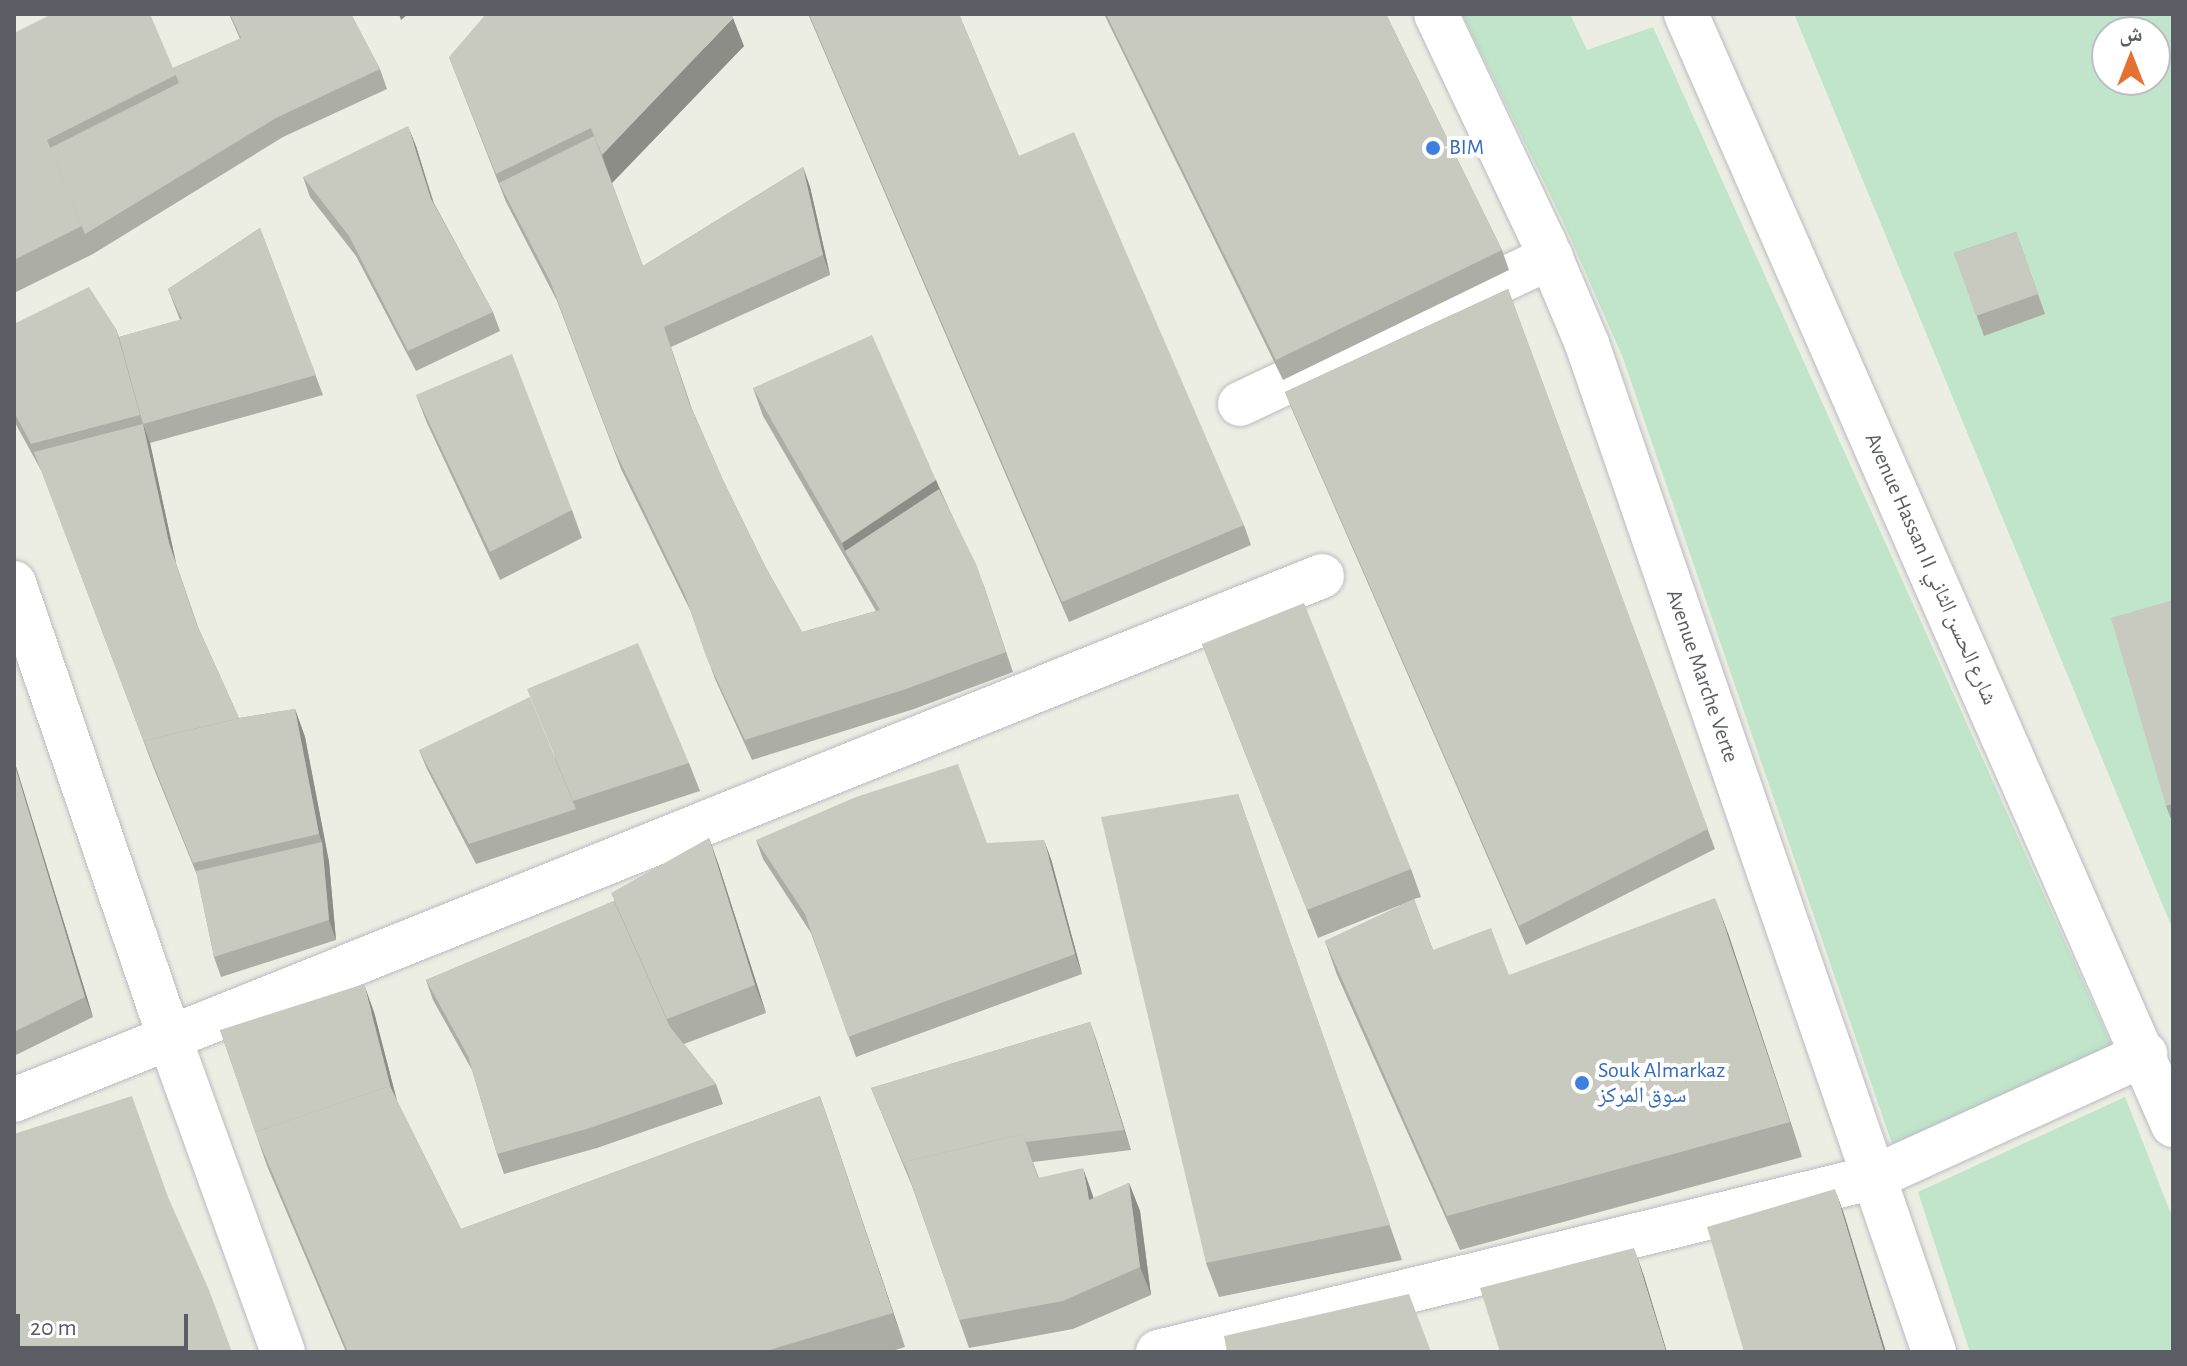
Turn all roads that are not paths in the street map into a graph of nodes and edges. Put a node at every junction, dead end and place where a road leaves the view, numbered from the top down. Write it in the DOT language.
graph roads {
  1 [pos="1436,14"];
  2 [pos="1686,14"];
  3 [pos="1551,257"];
  4 [pos="1240,404"];
  5 [pos="1322,576"];
  6 [pos="14,583"];
  7 [pos="169,1037"];
  8 [pos="2145,1054"];
  9 [pos="14,1100"];
  10 [pos="2173,1125"];
  11 [pos="1875,1177"];
  12 [pos="283,1352"];
  13 [pos="1158,1352"];
  14 [pos="1934,1352"];
  1 -- 3 [label="street, Avenue Marche Verte"];
  2 -- 8 [label="street, Avenue Hassan II شارع الحسن الثاني"];
  3 -- 4 [label="street"];
  3 -- 11 [label="street, Avenue Marche Verte"];
  5 -- 7 [label="street"];
  6 -- 7 [label="street"];
  7 -- 9 [label="street"];
  7 -- 12 [label="street"];
  8 -- 10 [label="street, Avenue Hassan II شارع الحسن الثاني"];
  8 -- 11 [label="street"];
  11 -- 13 [label="street"];
  11 -- 14 [label="street, Avenue Marche Verte"];
}
